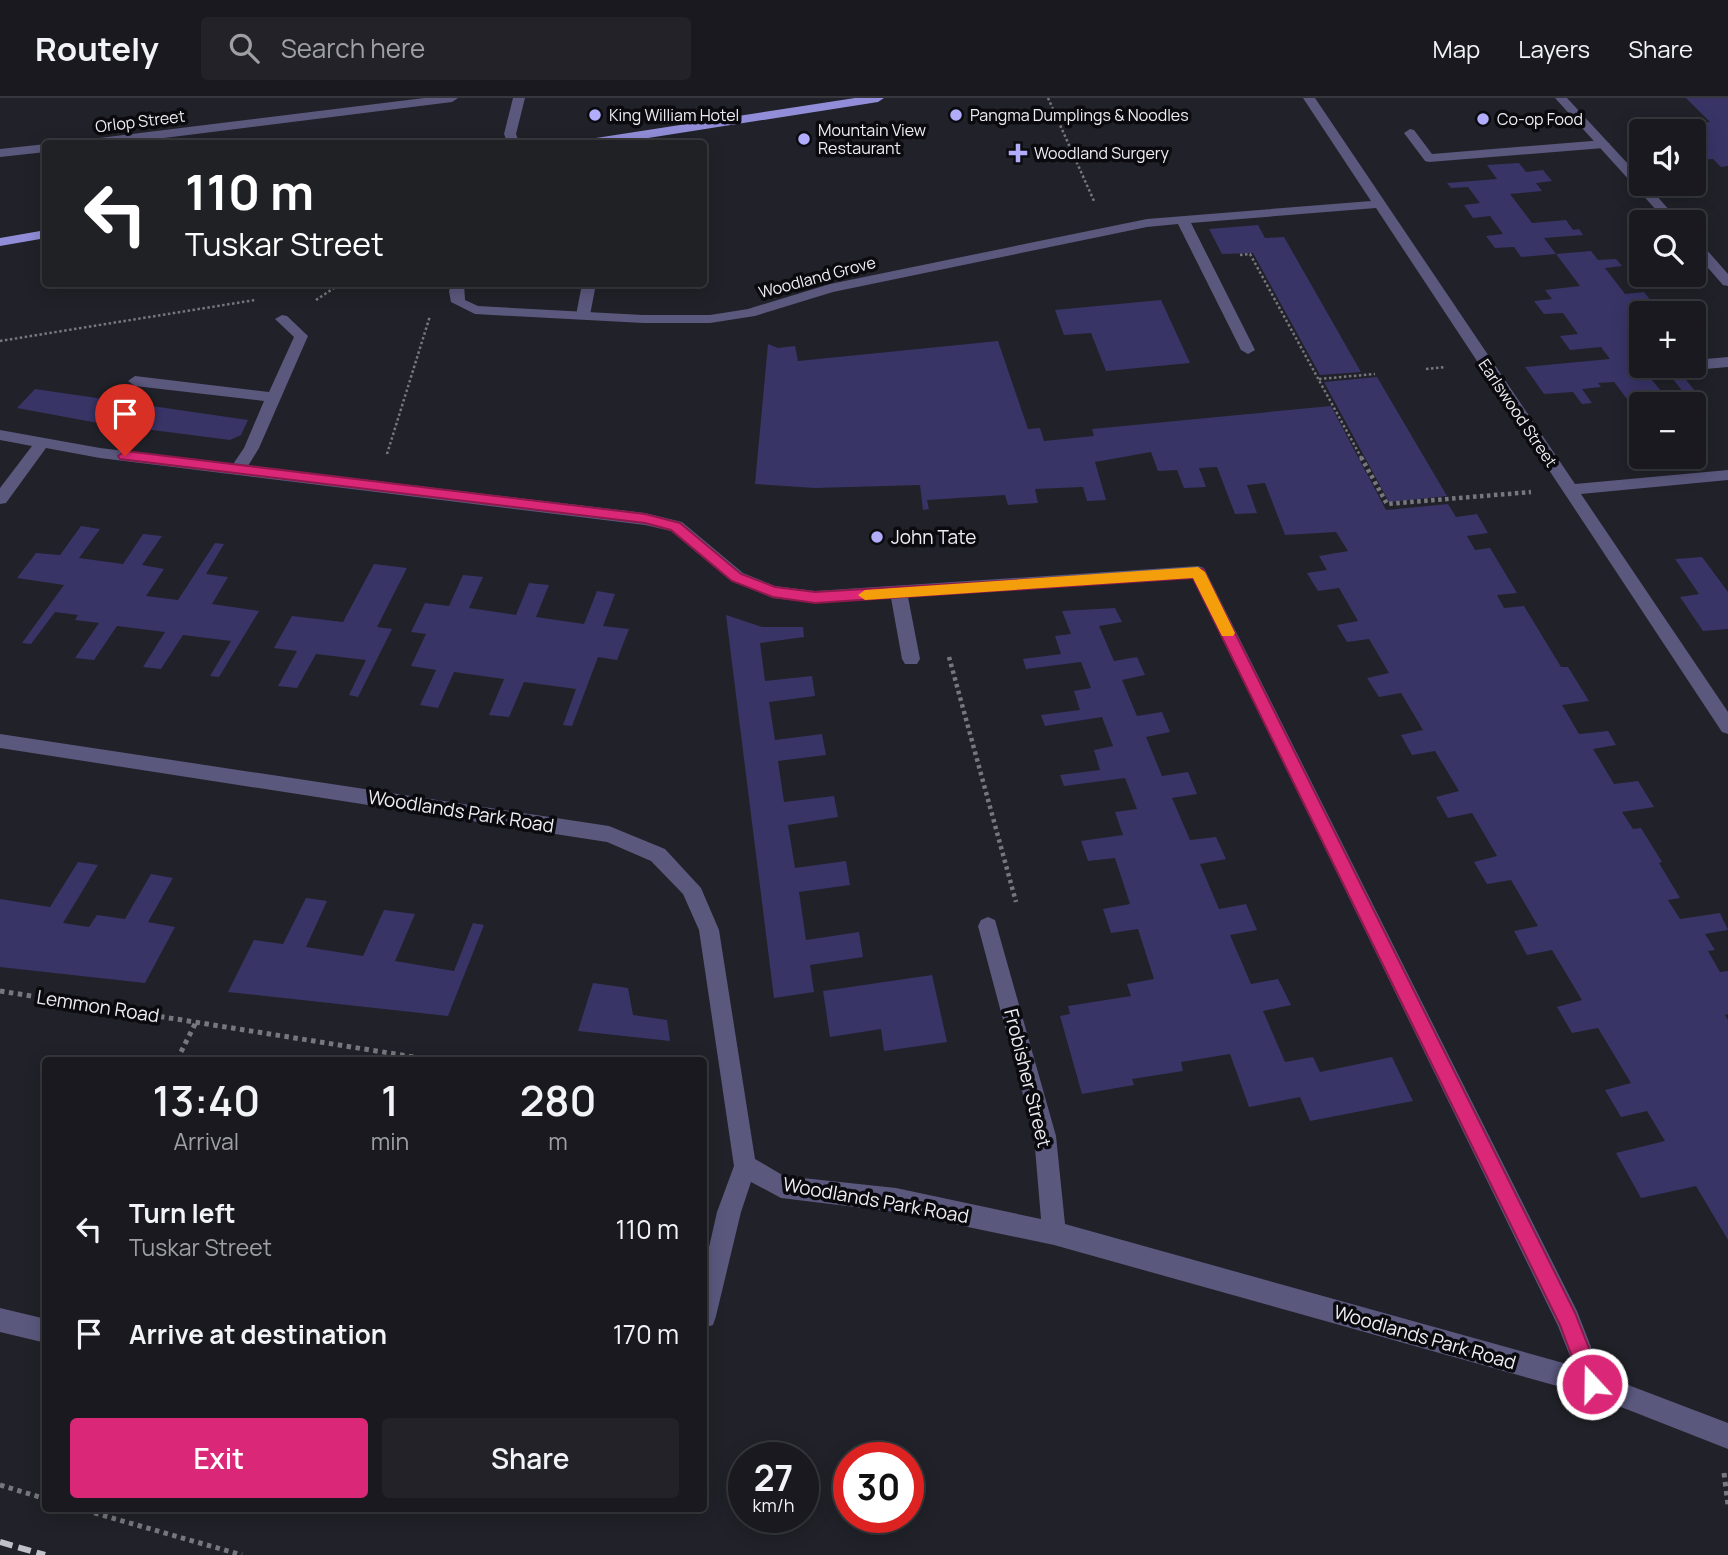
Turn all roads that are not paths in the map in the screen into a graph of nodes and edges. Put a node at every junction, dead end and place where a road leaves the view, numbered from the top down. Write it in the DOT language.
graph roads {
  1 [pos="452,98"];
  2 [pos="519,98"];
  3 [pos="878,98"];
  4 [pos="1309,98"];
  5 [pos="1561,98"];
  6 [pos="1410,133"];
  7 [pos="115,140"];
  8 [pos="512,140"];
  9 [pos="609,140"];
  10 [pos="1604,145"];
  11 [pos="42,148"];
  12 [pos="0,153"];
  13 [pos="1377,204"];
  14 [pos="1663,210"];
  15 [pos="1182,219"];
  16 [pos="42,235"];
  17 [pos="0,242"];
  18 [pos="1706,257"];
  19 [pos="1728,282"];
  20 [pos="457,287"];
  21 [pos="588,287"];
  22 [pos="583,315"];
  23 [pos="282,319"];
  24 [pos="1248,350"];
  25 [pos="1728,362"];
  26 [pos="1706,364"];
  27 [pos="135,381"];
  28 [pos="274,397"];
  29 [pos="0,435"];
  30 [pos="42,443"];
  31 [pos="237,470"];
  32 [pos="1728,475"];
  33 [pos="1570,490"];
  34 [pos="0,499"];
  35 [pos="899,594"];
  36 [pos="911,659"];
  37 [pos="1728,727"];
  38 [pos="0,741"];
  39 [pos="988,926"];
  40 [pos="745,1166"];
  41 [pos="1054,1233"];
  42 [pos="707,1304"];
  43 [pos="0,1320"];
  44 [pos="42,1330"];
  45 [pos="1592,1384"];
  46 [pos="1728,1436"];
  1 -- 7 [label="street, Orlop Street"];
  2 -- 8 [label="street"];
  3 -- 9 [label="main road"];
  4 -- 13 [label="street, Earlswood Street"];
  5 -- 10 [label="street"];
  6 -- 10 [label="street"];
  10 -- 14 [label="street"];
  11 -- 12 [label="street"];
  13 -- 15 [label="street, Woodland Grove"];
  13 -- 33 [label="street, Earlswood Street"];
  15 -- 22 [label="street, Woodland Grove"];
  15 -- 24 [label="street"];
  16 -- 17 [label="main road"];
  18 -- 19 [label="street"];
  20 -- 22 [label="street, Woodland Grove"];
  21 -- 22 [label="street"];
  23 -- 28 [label="street"];
  25 -- 26 [label="street"];
  27 -- 28 [label="street"];
  28 -- 31 [label="street"];
  29 -- 30 [label="street"];
  30 -- 31 [label="street"];
  30 -- 34 [label="street"];
  31 -- 35 [label="street"];
  32 -- 33 [label="street"];
  33 -- 37 [label="street, Earlswood Street"];
  35 -- 36 [label="street"];
  35 -- 45 [label="street"];
  38 -- 40 [label="street, Woodlands Park Road"];
  39 -- 41 [label="street, Frobisher Street"];
  40 -- 41 [label="street, Woodlands Park Road"];
  40 -- 42 [label="street"];
  41 -- 45 [label="street, Woodlands Park Road"];
  43 -- 44 [label="street"];
  45 -- 46 [label="street, Woodlands Park Road"];
}
